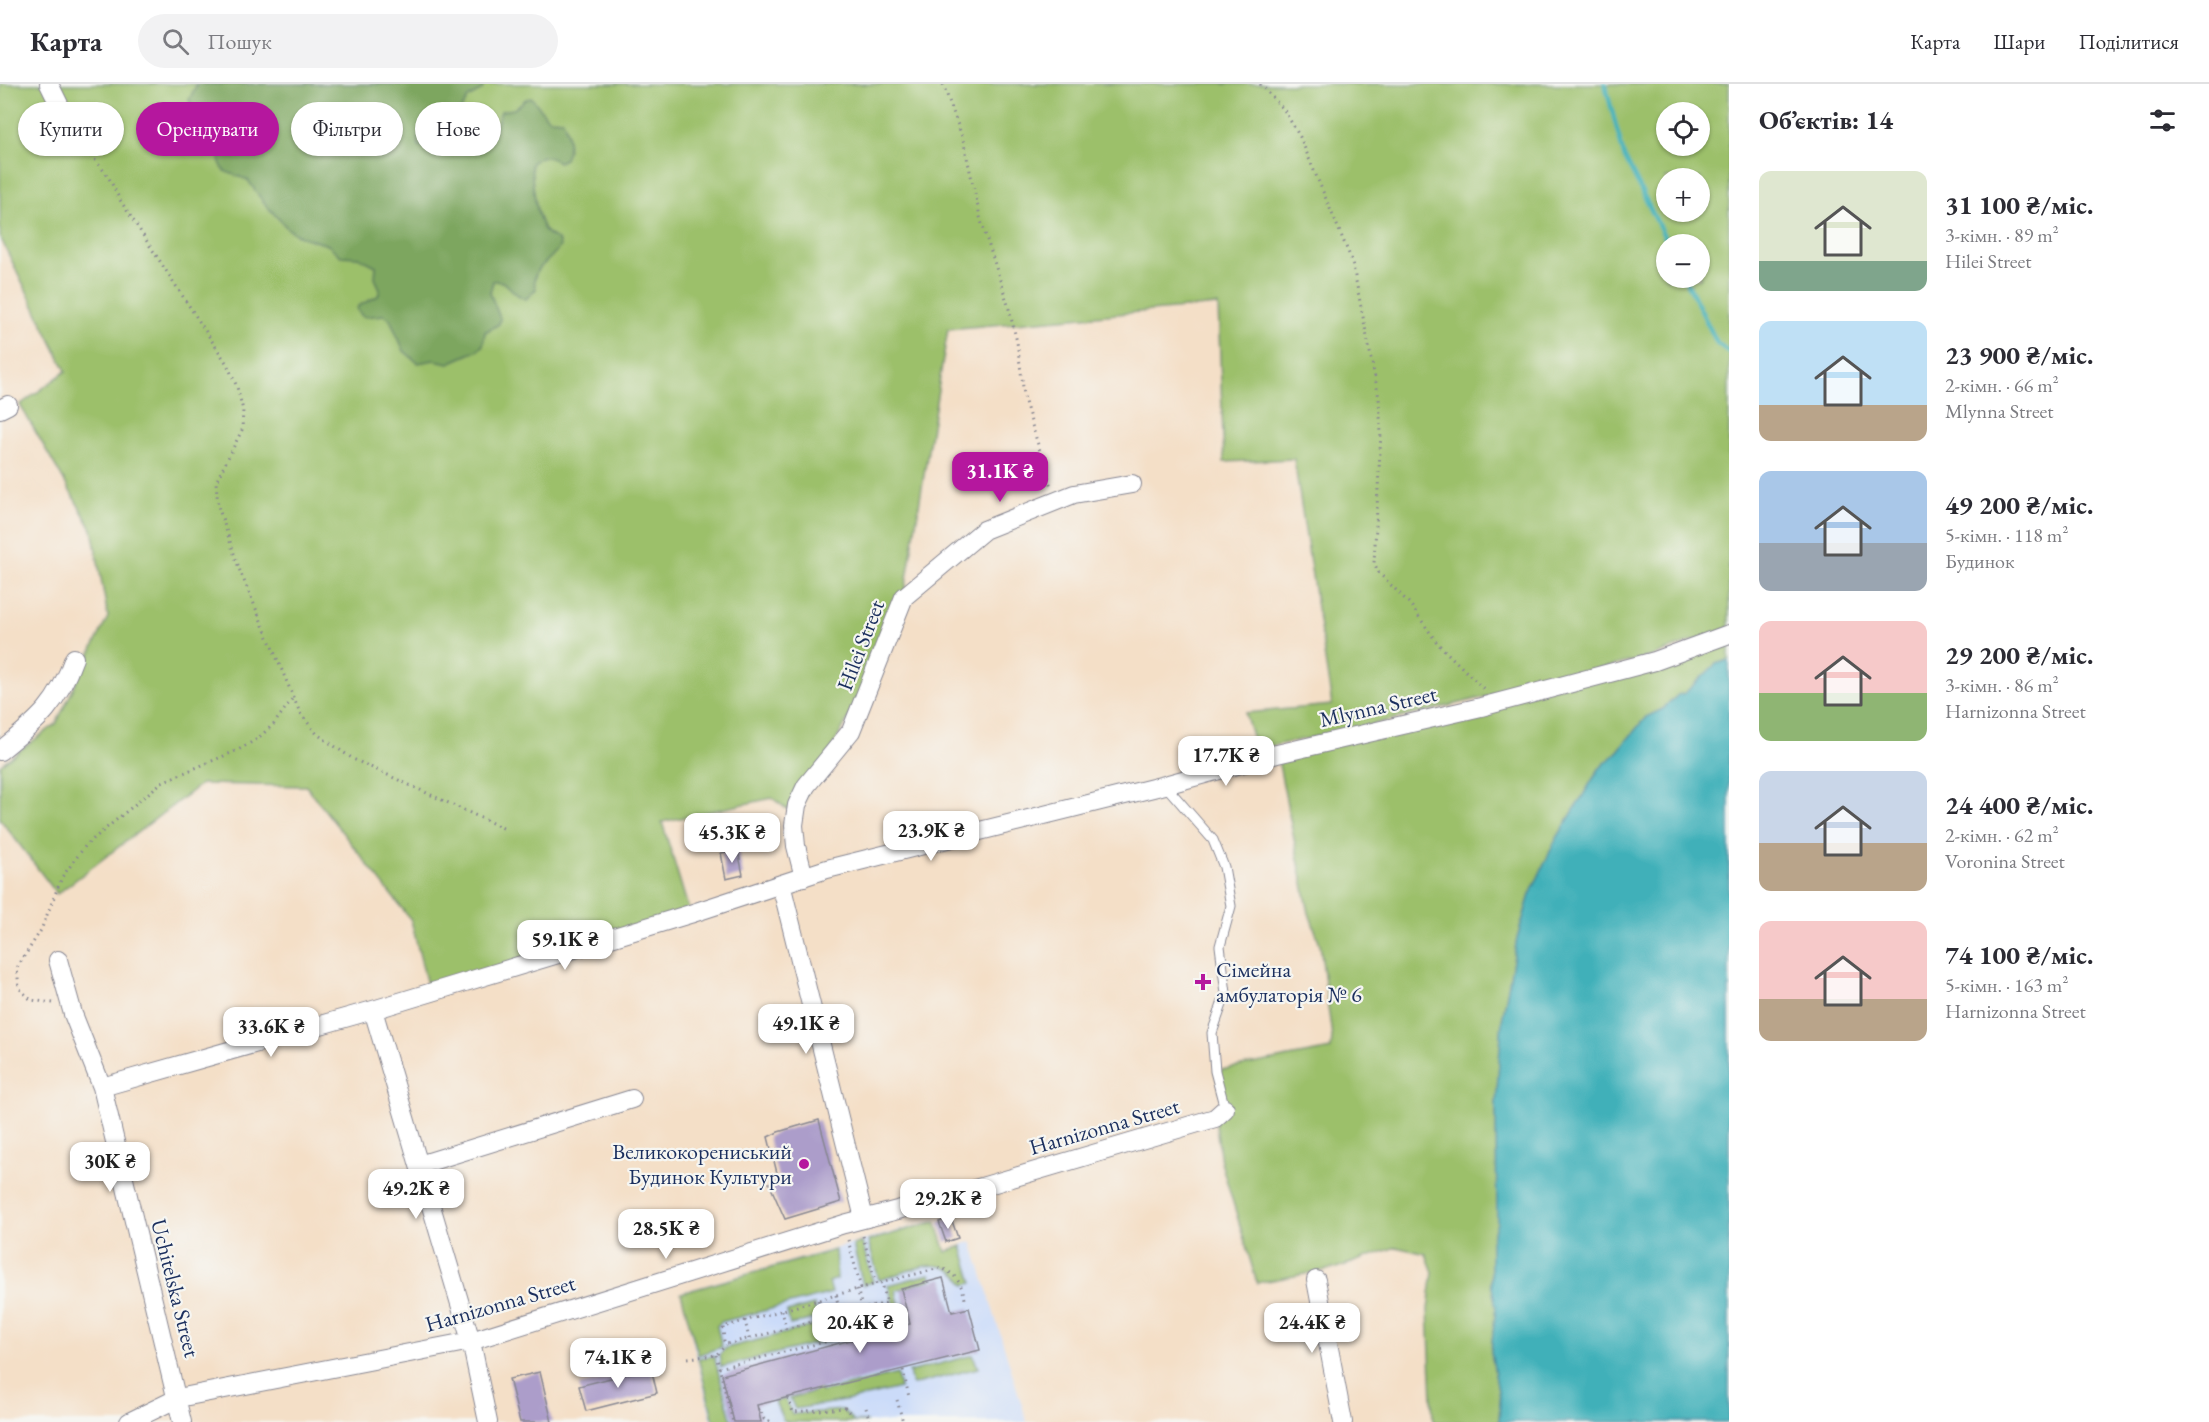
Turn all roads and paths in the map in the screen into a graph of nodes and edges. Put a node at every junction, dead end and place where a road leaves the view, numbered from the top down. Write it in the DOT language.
graph roads {
  1 [pos="49,84"];
  2 [pos="944,84"];
  3 [pos="1260,84"];
  4 [pos="58,102"];
  5 [pos="91,156"];
  6 [pos="1132,484"];
  7 [pos="1053,500"];
  8 [pos="1729,634"];
  9 [pos="74,658"];
  10 [pos="292,699"];
  11 [pos="1498,702"];
  12 [pos="0,751"];
  13 [pos="1165,785"];
  14 [pos="505,829"];
  15 [pos="804,877"];
  16 [pos="781,884"];
  17 [pos="58,960"];
  18 [pos="373,1010"];
  19 [pos="73,1014"];
  20 [pos="102,1087"];
  21 [pos="632,1099"];
  22 [pos="1220,1114"];
  23 [pos="419,1166"];
  24 [pos="855,1221"];
  25 [pos="1316,1280"];
  26 [pos="882,1282"];
  27 [pos="876,1284"];
  28 [pos="859,1289"];
  29 [pos="836,1295"];
  30 [pos="965,1299"];
  31 [pos="818,1300"];
  32 [pos="876,1306"];
  33 [pos="782,1310"];
  34 [pos="861,1310"];
  35 [pos="840,1316"];
  36 [pos="745,1320"];
  37 [pos="823,1320"];
  38 [pos="879,1320"];
  39 [pos="863,1324"];
  40 [pos="786,1329"];
  41 [pos="881,1332"];
  42 [pos="749,1339"];
  43 [pos="471,1341"];
  44 [pos="727,1344"];
  45 [pos="716,1355"];
  46 [pos="688,1358"];
  47 [pos="719,1368"];
  48 [pos="903,1370"];
  49 [pos="909,1397"];
  50 [pos="178,1398"];
  51 [pos="788,1398"];
  52 [pos="897,1400"];
  53 [pos="866,1408"];
  54 [pos="758,1410"];
  55 [pos="850,1412"];
  56 [pos="129,1422"];
  57 [pos="182,1422"];
  58 [pos="488,1422"];
  59 [pos="733,1422"];
  60 [pos="772,1422"];
  61 [pos="870,1422"];
  62 [pos="903,1422"];
  63 [pos="1343,1422"];
  1 -- 4 [label="street"];
  2 -- 7 [label="path"];
  3 -- 11 [label="path"];
  5 -- 10 [label="path"];
  6 -- 7 [label="street, Hilei Street"];
  7 -- 15 [label="street, Hilei Street"];
  8 -- 11 [label="street, Mlynna Street"];
  9 -- 12 [label="street"];
  10 -- 14 [label="path"];
  10 -- 19 [label="path"];
  11 -- 13 [label="street, Mlynna Street"];
  13 -- 15 [label="street, Mlynna Street"];
  13 -- 22 [label="lane"];
  15 -- 16 [label="street, Mlynna Street"];
  16 -- 18 [label="street, Mlynna Street"];
  16 -- 24 [label="street"];
  17 -- 19 [label="street, Uchitelska Street"];
  18 -- 20 [label="street, Mlynna Street"];
  18 -- 23 [label="street"];
  19 -- 20 [label="street, Uchitelska Street"];
  20 -- 50 [label="street, Uchitelska Street"];
  21 -- 23 [label="street"];
  22 -- 24 [label="street, Harnizonna Street"];
  23 -- 43 [label="street"];
  24 -- 27 [label="path"];
  24 -- 28 [label="path"];
  24 -- 43 [label="street, Harnizonna Street"];
  25 -- 63 [label="street"];
  26 -- 27 [label="path"];
  26 -- 30 [label="path"];
  26 -- 32 [label="path"];
  27 -- 28 [label="path"];
  28 -- 29 [label="path"];
  28 -- 34 [label="path"];
  29 -- 31 [label="path"];
  29 -- 35 [label="path"];
  31 -- 33 [label="path"];
  31 -- 37 [label="path"];
  32 -- 34 [label="path"];
  32 -- 38 [label="path"];
  33 -- 36 [label="path"];
  33 -- 40 [label="path"];
  34 -- 35 [label="path"];
  34 -- 39 [label="path"];
  35 -- 37 [label="path"];
  36 -- 42 [label="path"];
  36 -- 44 [label="path"];
  37 -- 40 [label="path"];
  38 -- 39 [label="path"];
  38 -- 41 [label="path"];
  39 -- 47 [label="path"];
  40 -- 42 [label="path"];
  42 -- 44 [label="path"];
  43 -- 50 [label="street, Harnizonna Street"];
  43 -- 58 [label="street"];
  44 -- 45 [label="path"];
  45 -- 46 [label="path"];
  45 -- 47 [label="path"];
  47 -- 59 [label="path"];
  48 -- 49 [label="path"];
  50 -- 56 [label="street, Harnizonna Street"];
  50 -- 57 [label="street, Uchitelska Street"];
  51 -- 55 [label="path"];
  52 -- 62 [label="path"];
  53 -- 61 [label="path"];
  54 -- 60 [label="path"];
}
